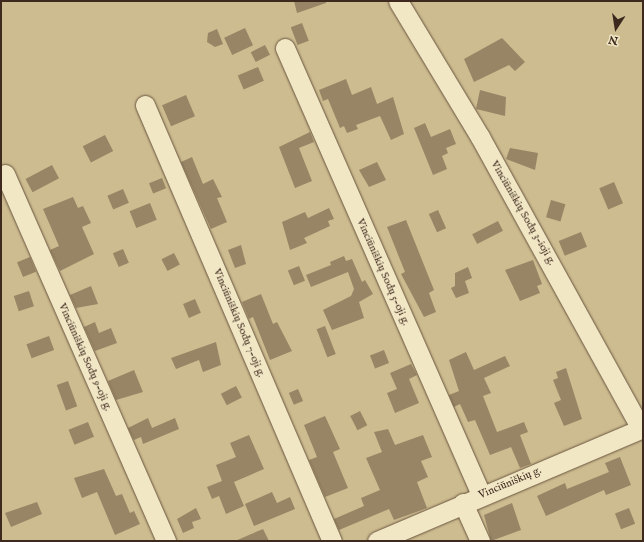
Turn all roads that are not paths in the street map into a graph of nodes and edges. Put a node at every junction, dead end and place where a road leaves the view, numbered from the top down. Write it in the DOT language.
graph roads {
  1 [pos="398,1"];
  2 [pos="285,48"];
  3 [pos="145,105"];
  4 [pos="5,174"];
  5 [pos="642,429"];
  6 [pos="481,496"];
  7 [pos="463,503"];
  8 [pos="166,541"];
  9 [pos="332,541"];
  10 [pos="377,541"];
  11 [pos="480,541"];
  1 -- 5 [label="street, Vinciūniškių Sodų 3-ioji g."];
  2 -- 6 [label="street, Vinciūniškių Sodų 5-oji g."];
  3 -- 9 [label="street, Vinciūniškių Sodų 7-oji g."];
  4 -- 8 [label="street, Vinciūniškių Sodų 9-oji g."];
  5 -- 6 [label="street, Vinciūniškių g."];
  6 -- 7 [label="street, Vinciūniškių g."];
  7 -- 10 [label="street, Vinciūniškių g."];
  7 -- 11 [label="street"];
}
